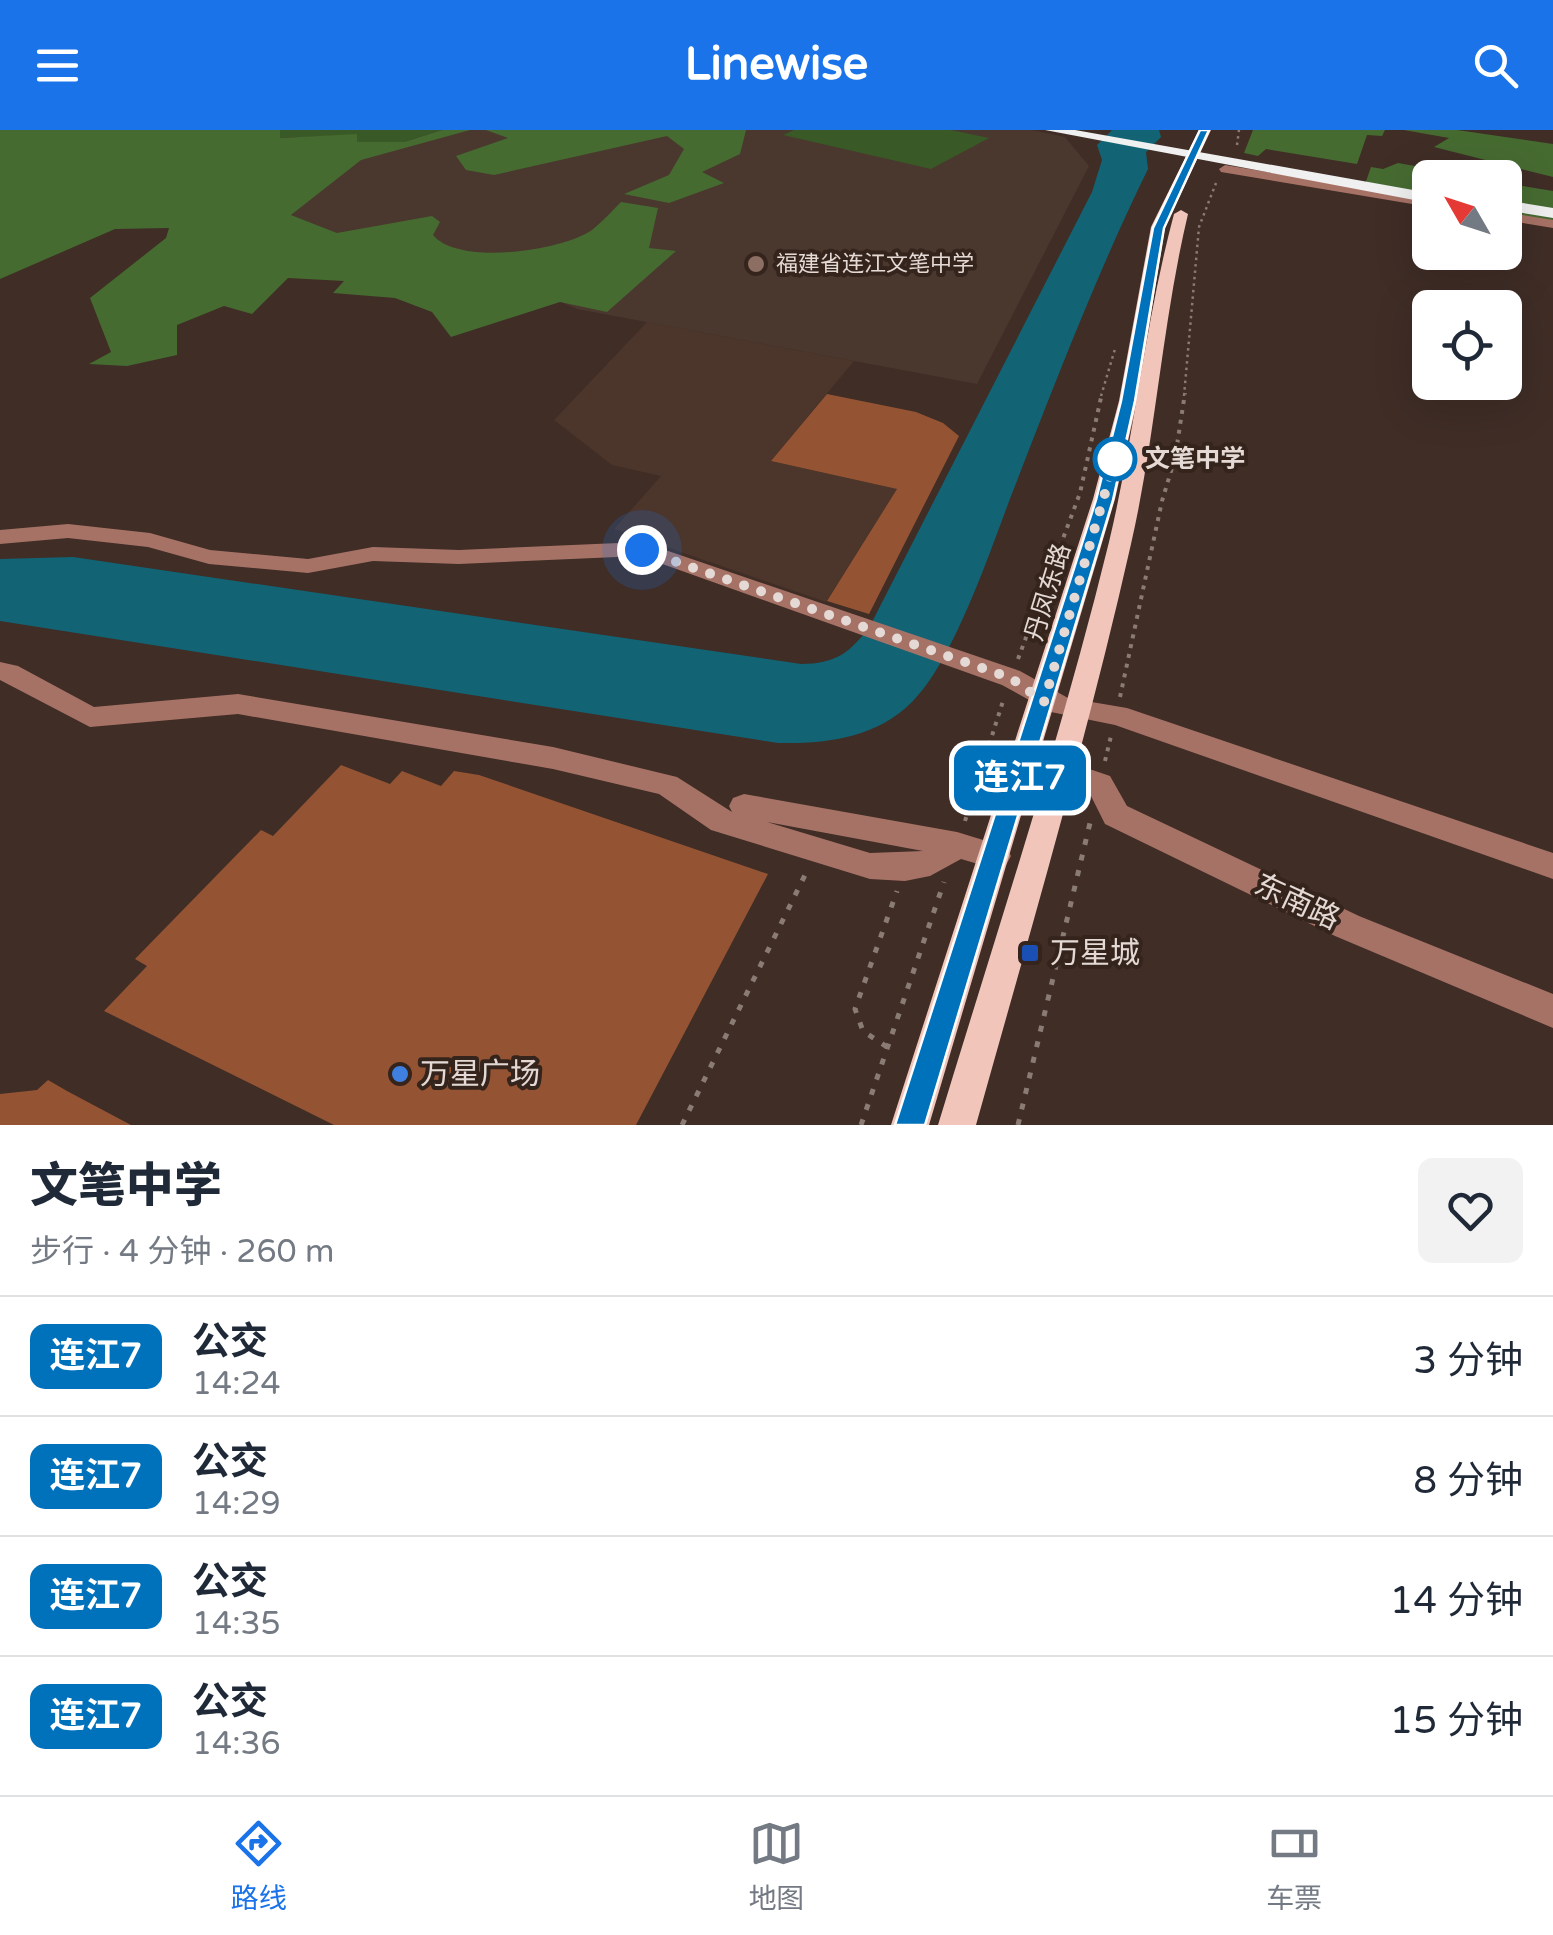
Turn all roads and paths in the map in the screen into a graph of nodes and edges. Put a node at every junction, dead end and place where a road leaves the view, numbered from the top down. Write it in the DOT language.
graph roads {
  1 [pos="1052,130"];
  2 [pos="1204,130"];
  3 [pos="1219,130"];
  4 [pos="1239,130"];
  5 [pos="1097,134"];
  6 [pos="1225,168"];
  7 [pos="1412,195"];
  8 [pos="1412,195"];
  9 [pos="1522,213"];
  10 [pos="1553,219"];
  11 [pos="1121,334"];
  12 [pos="0,537"];
  13 [pos="0,671"];
  14 [pos="1011,678"];
  15 [pos="1044,702"];
  16 [pos="1075,711"];
  17 [pos="1116,715"];
  18 [pos="1060,770"];
  19 [pos="1100,784"];
  20 [pos="744,806"];
  21 [pos="957,845"];
  22 [pos="817,850"];
  23 [pos="995,856"];
  24 [pos="1553,866"];
  25 [pos="906,868"];
  26 [pos="1553,1011"];
  27 [pos="887,1047"];
  28 [pos="682,1125"];
  29 [pos="860,1125"];
  30 [pos="910,1125"];
  31 [pos="957,1125"];
  32 [pos="1018,1125"];
  1 -- 5 [label="highway"];
  2 -- 15 [label="main road, 丹凤东路"];
  3 -- 16 [label="main road"];
  4 -- 6 [label="path"];
  5 -- 7 [label="highway"];
  6 -- 8 [label="street"];
  6 -- 17 [label="path"];
  9 -- 10 [label="highway"];
  11 -- 14 [label="path"];
  12 -- 14 [label="street"];
  13 -- 22 [label="street"];
  14 -- 15 [label="street"];
  14 -- 21 [label="path"];
  15 -- 16 [label="street"];
  15 -- 23 [label="main road, 丹凤东路"];
  16 -- 17 [label="street"];
  16 -- 18 [label="main road"];
  17 -- 19 [label="path"];
  17 -- 24 [label="street"];
  18 -- 19 [label="street"];
  18 -- 31 [label="main road"];
  19 -- 26 [label="street, 东南路"];
  19 -- 32 [label="path"];
  20 -- 21 [label="street"];
  21 -- 23 [label="street"];
  21 -- 25 [label="street"];
  21 -- 27 [label="path"];
  22 -- 25 [label="street"];
  22 -- 28 [label="path"];
  23 -- 30 [label="main road, 丹凤东路"];
  25 -- 27 [label="path"];
  27 -- 29 [label="path"];
}
